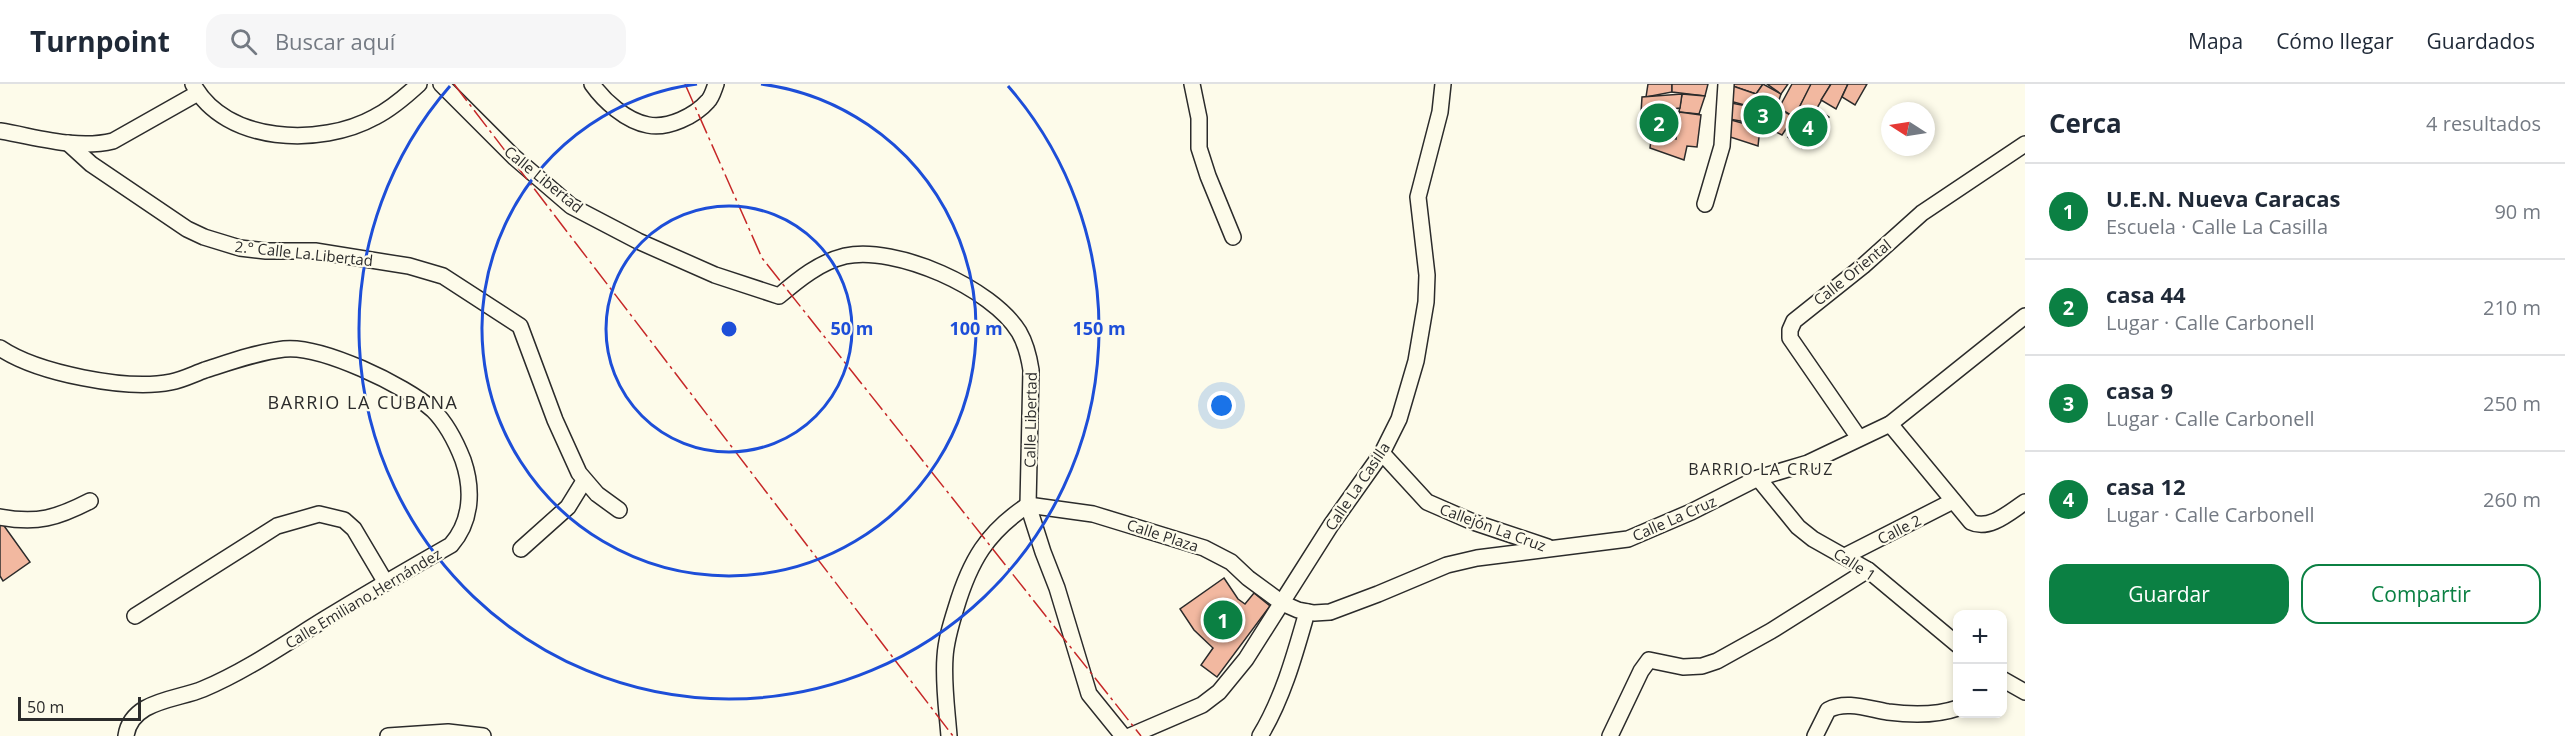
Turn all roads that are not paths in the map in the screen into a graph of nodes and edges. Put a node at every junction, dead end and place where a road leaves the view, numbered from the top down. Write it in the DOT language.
graph roads {
  1 [pos="419,84"];
  2 [pos="441,84"];
  3 [pos="592,84"];
  4 [pos="716,84"];
  5 [pos="1192,84"];
  6 [pos="1443,84"];
  7 [pos="1725,84"];
  8 [pos="196,89"];
  9 [pos="0,131"];
  10 [pos="68,143"];
  11 [pos="2025,144"];
  12 [pos="1705,204"];
  13 [pos="1233,237"];
  14 [pos="2025,316"];
  15 [pos="0,348"];
  16 [pos="1890,424"];
  17 [pos="1859,438"];
  18 [pos="1382,453"];
  19 [pos="1758,478"];
  20 [pos="584,481"];
  21 [pos="90,501"];
  22 [pos="1953,501"];
  23 [pos="2025,502"];
  24 [pos="1028,505"];
  25 [pos="619,510"];
  26 [pos="2012,511"];
  27 [pos="0,517"];
  28 [pos="2025,520"];
  29 [pos="521,549"];
  30 [pos="1554,549"];
  31 [pos="1845,556"];
  32 [pos="1868,570"];
  33 [pos="386,583"];
  34 [pos="1282,603"];
  35 [pos="1307,612"];
  36 [pos="135,616"];
  37 [pos="1953,641"];
  38 [pos="2007,683"];
  39 [pos="2025,692"];
  40 [pos="1953,709"];
  41 [pos="126,736"];
  42 [pos="388,736"];
  43 [pos="483,736"];
  44 [pos="949,736"];
  45 [pos="1123,736"];
  46 [pos="1130,736"];
  47 [pos="1260,736"];
  48 [pos="1610,736"];
  49 [pos="1815,736"];
  1 -- 8 [label="street"];
  2 -- 24 [label="street, Calle Libertad"];
  3 -- 4 [label="street"];
  5 -- 13 [label="street"];
  6 -- 18 [label="street, Calle La Casilla"];
  7 -- 12 [label="street"];
  8 -- 10 [label="street"];
  9 -- 10 [label="street"];
  10 -- 20 [label="street, 2.° Calle La Libertad"];
  11 -- 17 [label="street, Calle Oriental"];
  14 -- 16 [label="street, Calle La Cruz"];
  15 -- 33 [label="street, Calle Emiliano Hernández"];
  16 -- 17 [label="street, Calle La Cruz"];
  16 -- 22 [label="street"];
  17 -- 19 [label="street, Calle La Cruz"];
  18 -- 30 [label="street, Callejón La Cruz"];
  18 -- 34 [label="street, Calle La Casilla"];
  19 -- 30 [label="street, Calle La Cruz"];
  19 -- 31 [label="street, Calle 1"];
  20 -- 25 [label="street, 2.° Calle La Libertad"];
  20 -- 29 [label="street"];
  21 -- 27 [label="street"];
  22 -- 26 [label="street"];
  22 -- 31 [label="street, Calle 2"];
  23 -- 26 [label="street"];
  24 -- 34 [label="street, Calle Plaza"];
  24 -- 44 [label="street"];
  24 -- 45 [label="street, Calle Libertad"];
  26 -- 28 [label="street"];
  30 -- 35 [label="street, Calle La Cruz"];
  31 -- 32 [label="street, Calle 1"];
  32 -- 37 [label="street, Calle 1"];
  32 -- 48 [label="street"];
  33 -- 36 [label="street"];
  33 -- 41 [label="street, Calle Emiliano Hernández"];
  34 -- 35 [label="street, Calle La Cruz"];
  34 -- 46 [label="street, Calle La Casilla"];
  35 -- 47 [label="street"];
  38 -- 39 [label="street"];
  40 -- 49 [label="street"];
  42 -- 43 [label="street"];
}
